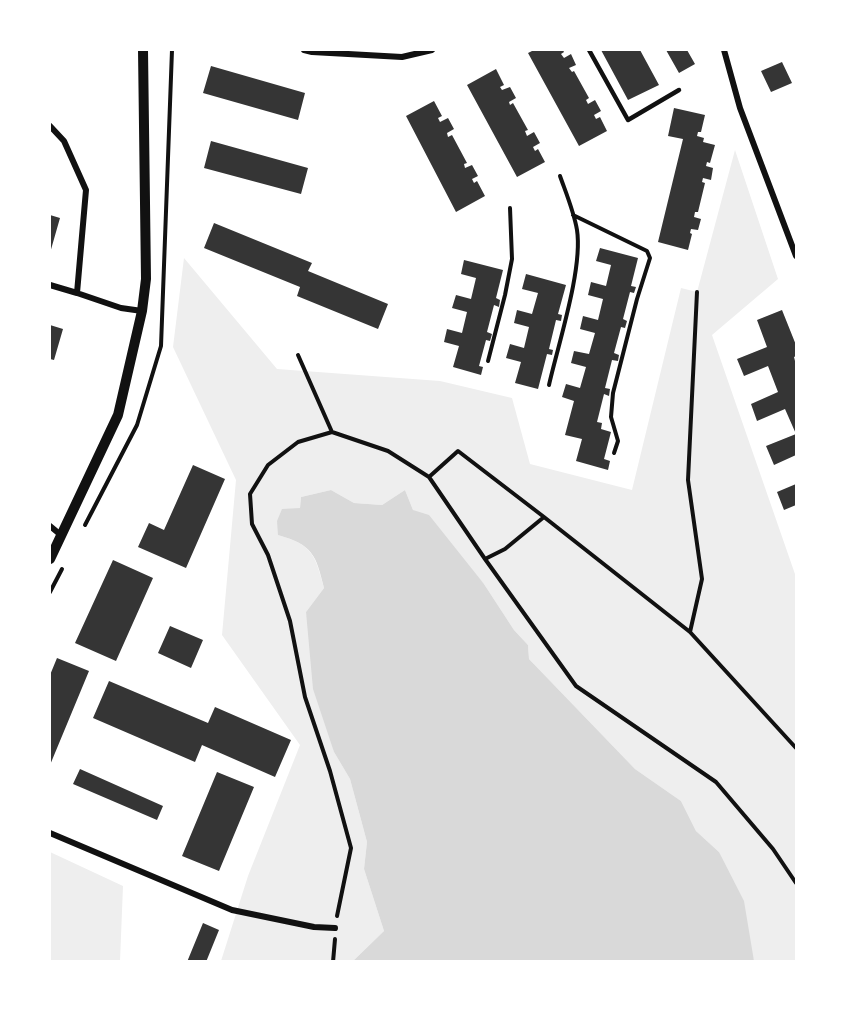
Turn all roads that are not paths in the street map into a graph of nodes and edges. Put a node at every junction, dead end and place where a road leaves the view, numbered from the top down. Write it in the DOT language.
graph roads {
  1 [pos="143,50"];
  2 [pos="304,50"];
  3 [pos="432,50"];
  4 [pos="589,50"];
  5 [pos="724,50"];
  6 [pos="679,90"];
  7 [pos="50,126"];
  8 [pos="796,256"];
  9 [pos="50,285"];
  10 [pos="77,293"];
  11 [pos="142,311"];
  12 [pos="50,526"];
  13 [pos="62,536"];
  14 [pos="50,559"];
  15 [pos="50,833"];
  16 [pos="335,928"];
  1 -- 11 [label="street"];
  2 -- 3 [label="street"];
  4 -- 6 [label="lane"];
  5 -- 8 [label="street"];
  7 -- 10 [label="street"];
  9 -- 10 [label="street"];
  10 -- 11 [label="street"];
  11 -- 13 [label="street"];
  12 -- 13 [label="street"];
  13 -- 14 [label="street"];
  15 -- 16 [label="street"];
}
